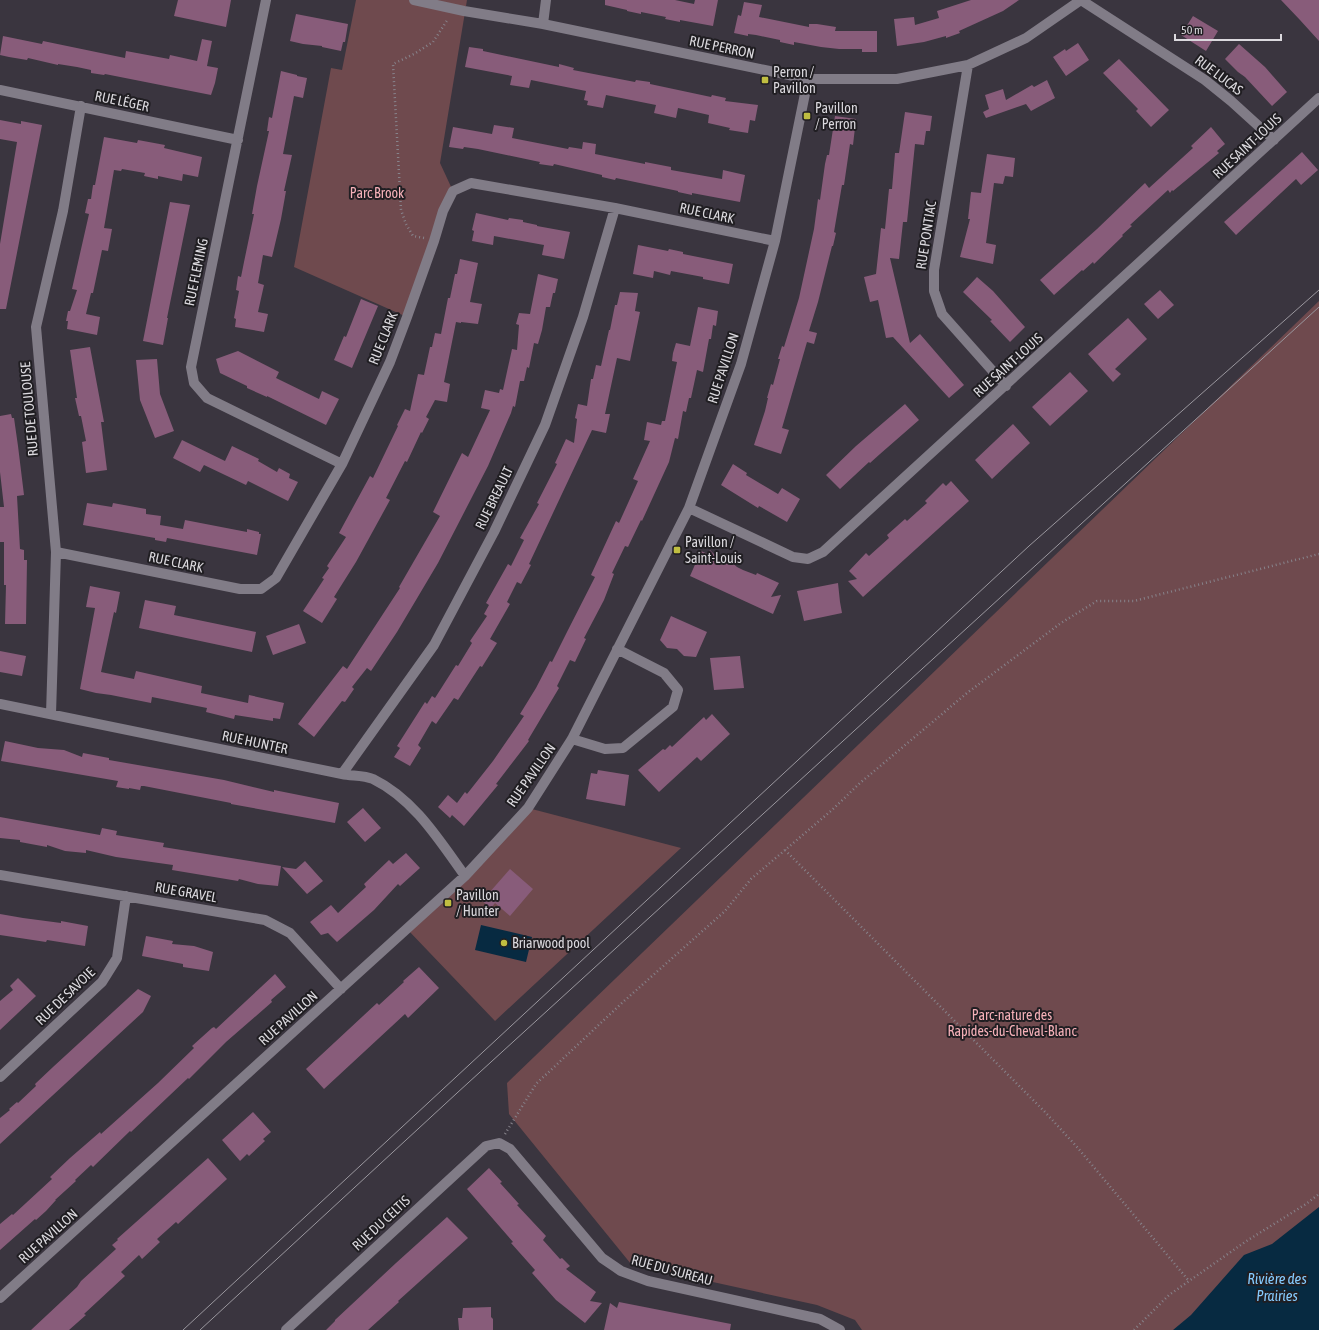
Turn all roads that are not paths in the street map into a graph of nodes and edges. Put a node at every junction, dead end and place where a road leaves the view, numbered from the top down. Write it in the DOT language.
graph roads {
  1 [pos="266,0"];
  2 [pos="414,0"];
  3 [pos="546,0"];
  4 [pos="1081,0"];
  5 [pos="543,24"];
  6 [pos="968,65"];
  7 [pos="808,79"];
  8 [pos="0,90"];
  9 [pos="1319,98"];
  10 [pos="81,106"];
  11 [pos="238,140"];
  12 [pos="1274,140"];
  13 [pos="615,208"];
  14 [pos="775,242"];
  15 [pos="1006,386"];
  16 [pos="342,464"];
  17 [pos="689,508"];
  18 [pos="56,552"];
  19 [pos="617,649"];
  20 [pos="0,704"];
  21 [pos="51,714"];
  22 [pos="572,739"];
  23 [pos="342,774"];
  24 [pos="0,875"];
  25 [pos="465,876"];
  26 [pos="126,896"];
  27 [pos="340,989"];
  28 [pos="0,1077"];
  29 [pos="499,1143"];
  30 [pos="0,1298"];
  31 [pos="286,1330"];
  32 [pos="840,1330"];
  1 -- 11 [label="street, RUE FLEMING"];
  2 -- 5 [label="street, RUE PERRON"];
  3 -- 5 [label="street"];
  4 -- 6 [label="street, RUE PERRON"];
  4 -- 12 [label="street, RUE LUCAS"];
  5 -- 7 [label="street, RUE PERRON"];
  6 -- 7 [label="street, RUE PERRON"];
  6 -- 15 [label="street, RUE PONTIAC"];
  7 -- 14 [label="street, RUE PAVILLON"];
  8 -- 10 [label="street, RUE LÉGER"];
  9 -- 12 [label="street, RUE SAINT-LOUIS"];
  10 -- 11 [label="street, RUE LÉGER"];
  10 -- 18 [label="street, RUE DE TOULOUSE"];
  11 -- 16 [label="street, RUE FLEMING"];
  12 -- 15 [label="street, RUE SAINT-LOUIS"];
  13 -- 14 [label="street, RUE CLARK"];
  13 -- 16 [label="street, RUE CLARK"];
  13 -- 23 [label="street, RUE BREAULT"];
  14 -- 17 [label="street, RUE PAVILLON"];
  15 -- 17 [label="street, RUE SAINT-LOUIS"];
  16 -- 18 [label="street, RUE CLARK"];
  17 -- 19 [label="street, RUE PAVILLON"];
  18 -- 21 [label="street, RUE DE TOULOUSE"];
  19 -- 22 [label="street, RUE PAVILLON"];
  19 -- 22 [label="street, RUE PAVILLON"];
  20 -- 21 [label="street, RUE HUNTER"];
  21 -- 23 [label="street, RUE HUNTER"];
  22 -- 25 [label="street, RUE PAVILLON"];
  23 -- 25 [label="street, RUE HUNTER"];
  24 -- 26 [label="street, RUE GRAVEL"];
  25 -- 27 [label="street, RUE PAVILLON"];
  26 -- 27 [label="street, RUE GRAVEL"];
  26 -- 28 [label="street, RUE DE SAVOIE"];
  27 -- 30 [label="street, RUE PAVILLON"];
  29 -- 31 [label="street, RUE DU CELTIS"];
  29 -- 32 [label="street, RUE DU SUREAU"];
}
